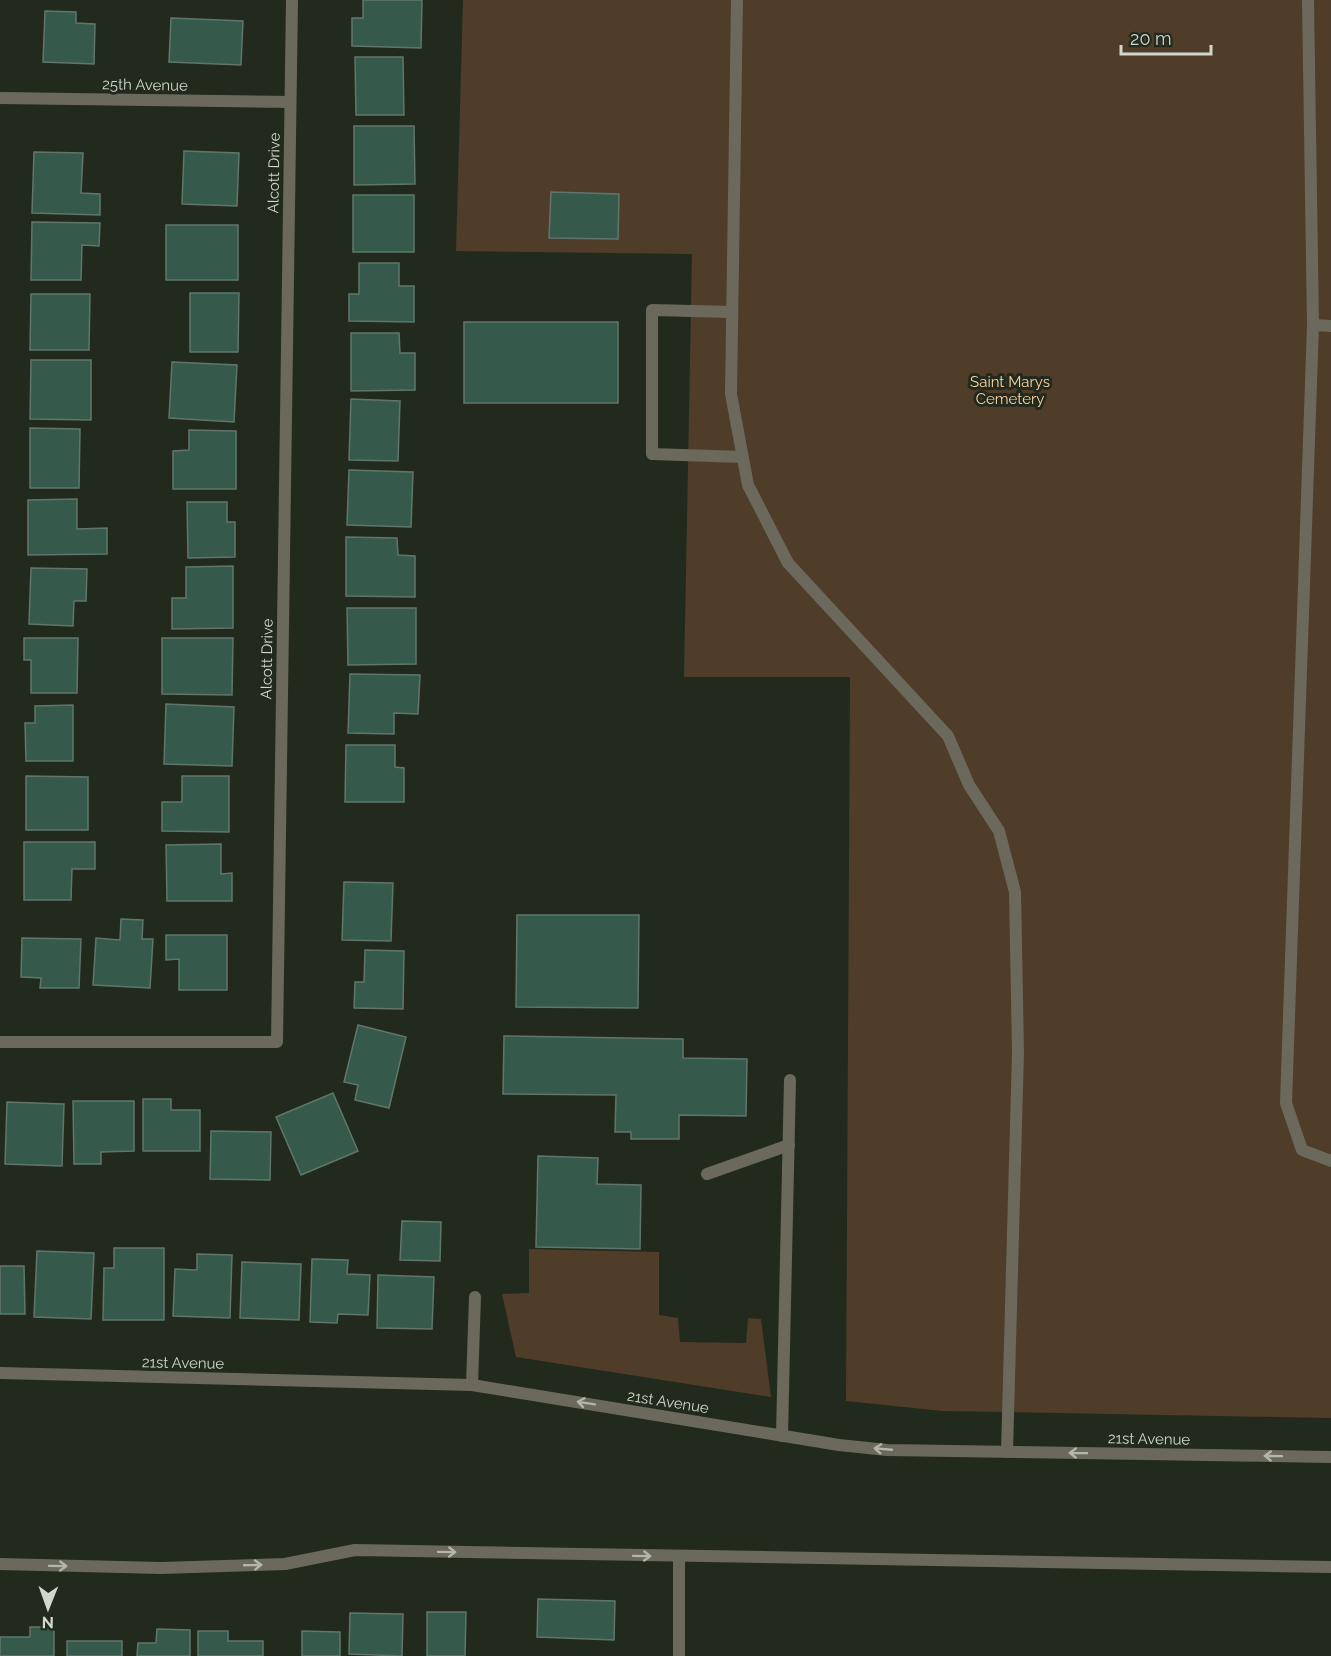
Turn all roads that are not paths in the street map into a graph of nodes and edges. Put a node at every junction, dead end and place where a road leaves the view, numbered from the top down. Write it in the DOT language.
graph roads {
  1 [pos="292,0"];
  2 [pos="737,0"];
  3 [pos="1308,0"];
  4 [pos="0,98"];
  5 [pos="290,102"];
  6 [pos="732,312"];
  7 [pos="1313,326"];
  8 [pos="1331,326"];
  9 [pos="742,457"];
  10 [pos="0,1042"];
  11 [pos="790,1080"];
  12 [pos="789,1145"];
  13 [pos="1331,1161"];
  14 [pos="707,1174"];
  15 [pos="476,1296"];
  16 [pos="0,1373"];
  17 [pos="472,1384"];
  18 [pos="783,1436"];
  19 [pos="1007,1452"];
  20 [pos="1331,1457"];
  21 [pos="679,1556"];
  22 [pos="0,1564"];
  23 [pos="1331,1566"];
  24 [pos="680,1656"];
  1 -- 5 [label="street, Alcott Drive"];
  2 -- 6 [label="street"];
  3 -- 7 [label="street"];
  4 -- 5 [label="street, 25th Avenue"];
  5 -- 10 [label="street, Alcott Drive"];
  6 -- 9 [label="street"];
  6 -- 9 [label="street"];
  7 -- 8 [label="street"];
  7 -- 13 [label="street"];
  9 -- 19 [label="street"];
  11 -- 12 [label="street"];
  12 -- 14 [label="street"];
  12 -- 18 [label="street"];
  15 -- 17 [label="street"];
  16 -- 17 [label="street, 21st Avenue"];
  18 -- 17 [label="street, 21st Avenue, one-way"];
  19 -- 18 [label="street, 21st Avenue, one-way"];
  20 -- 19 [label="street, 21st Avenue, one-way"];
  22 -- 21 [label="street, one-way"];
  21 -- 23 [label="street"];
  21 -- 24 [label="street"];
}
